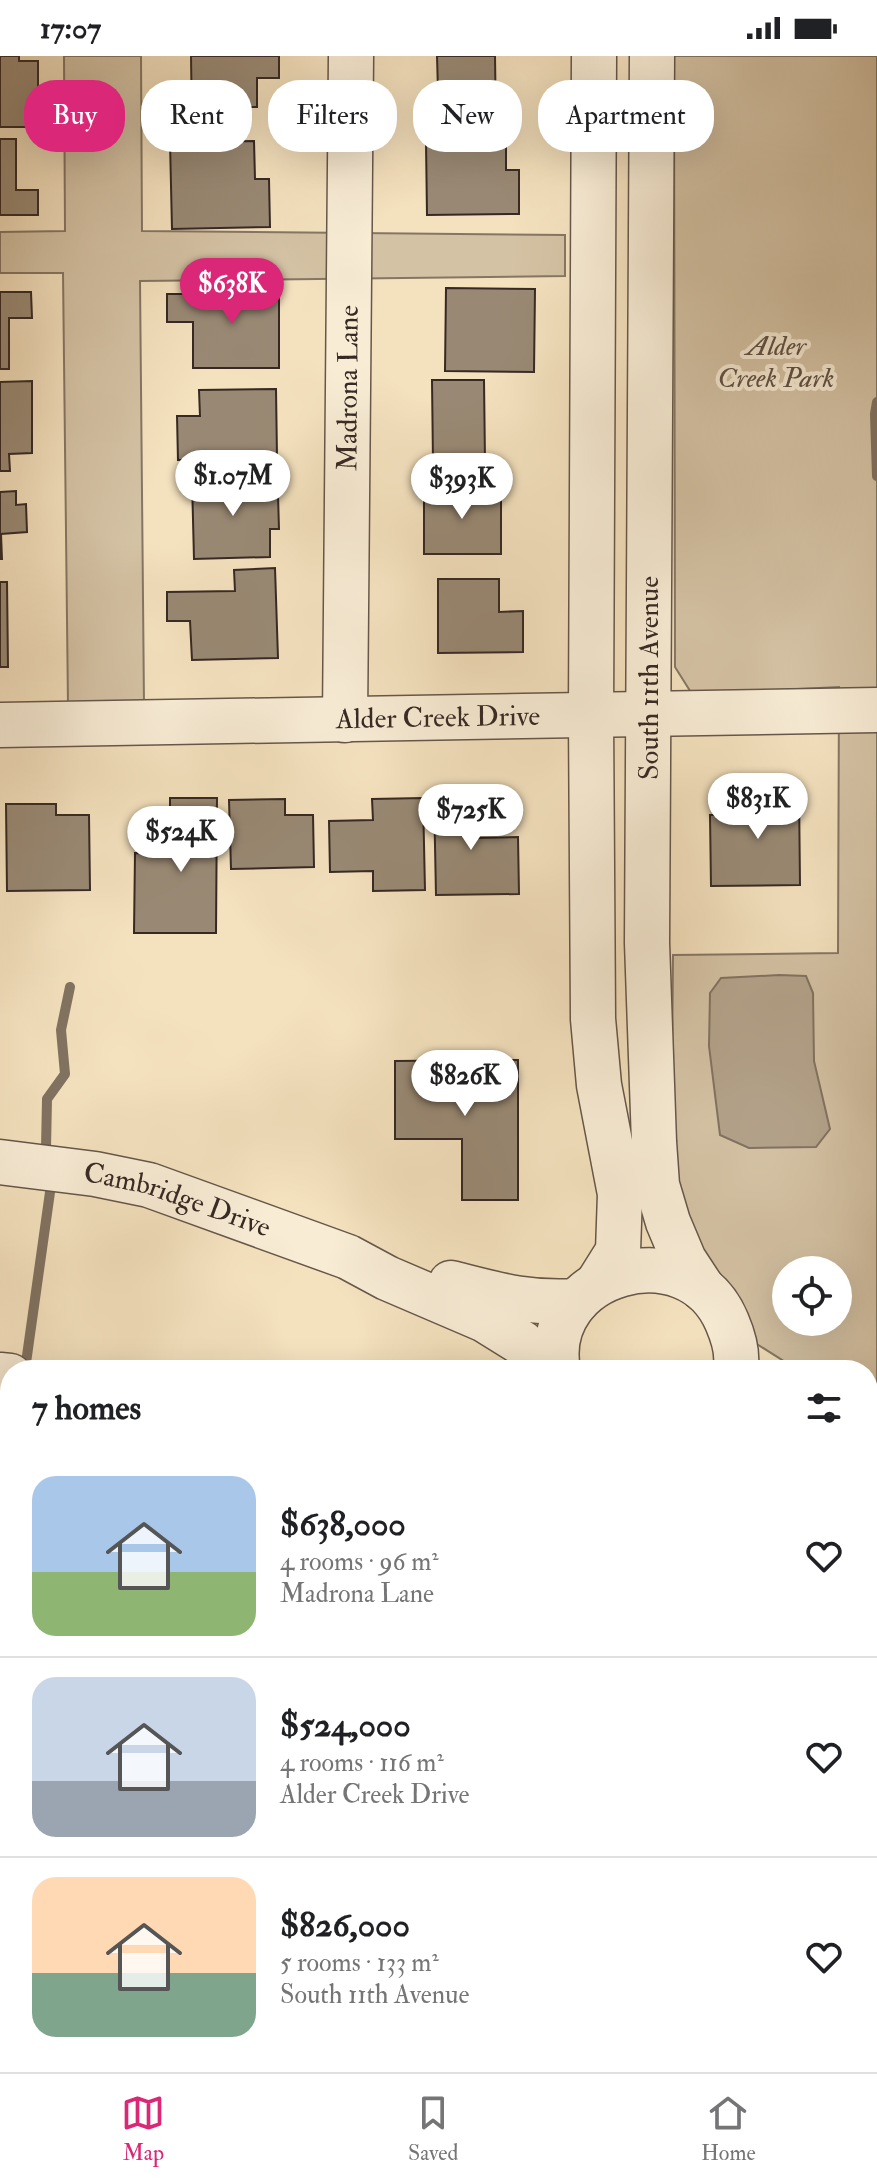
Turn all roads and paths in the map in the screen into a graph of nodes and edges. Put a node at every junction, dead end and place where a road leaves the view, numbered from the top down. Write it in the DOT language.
graph roads {
  1 [pos="351,56"];
  2 [pos="594,56"];
  3 [pos="652,56"];
  4 [pos="877,710"];
  5 [pos="648,715"];
  6 [pos="591,716"];
  7 [pos="345,720"];
  8 [pos="0,725"];
  9 [pos="0,1162"];
  10 [pos="348,1257"];
  11 [pos="703,1289"];
  12 [pos="587,1292"];
  13 [pos="734,1353"];
  14 [pos="538,1360"];
  15 [pos="556,1360"];
  16 [pos="754,1360"];
  1 -- 7 [label="street, Madrona Lane"];
  2 -- 6 [label="street, South 11th Avenue"];
  3 -- 5 [label="street, South 11th Avenue"];
  4 -- 5 [label="street, Alder Creek Drive"];
  5 -- 6 [label="street, Alder Creek Drive"];
  5 -- 11 [label="street, South 11th Avenue"];
  6 -- 7 [label="street, Alder Creek Drive"];
  6 -- 12 [label="street, South 11th Avenue"];
  7 -- 8 [label="street, Alder Creek Drive"];
  9 -- 10 [label="street, Cambridge Drive"];
  10 -- 12 [label="street, Cambridge Drive"];
  10 -- 14 [label="street, Cambridge Drive"];
  11 -- 12 [label="street, South 11th Avenue"];
  11 -- 13 [label="street, South 11th Avenue"];
  12 -- 15 [label="street, South 11th Avenue"];
  13 -- 16 [label="street"];
}
